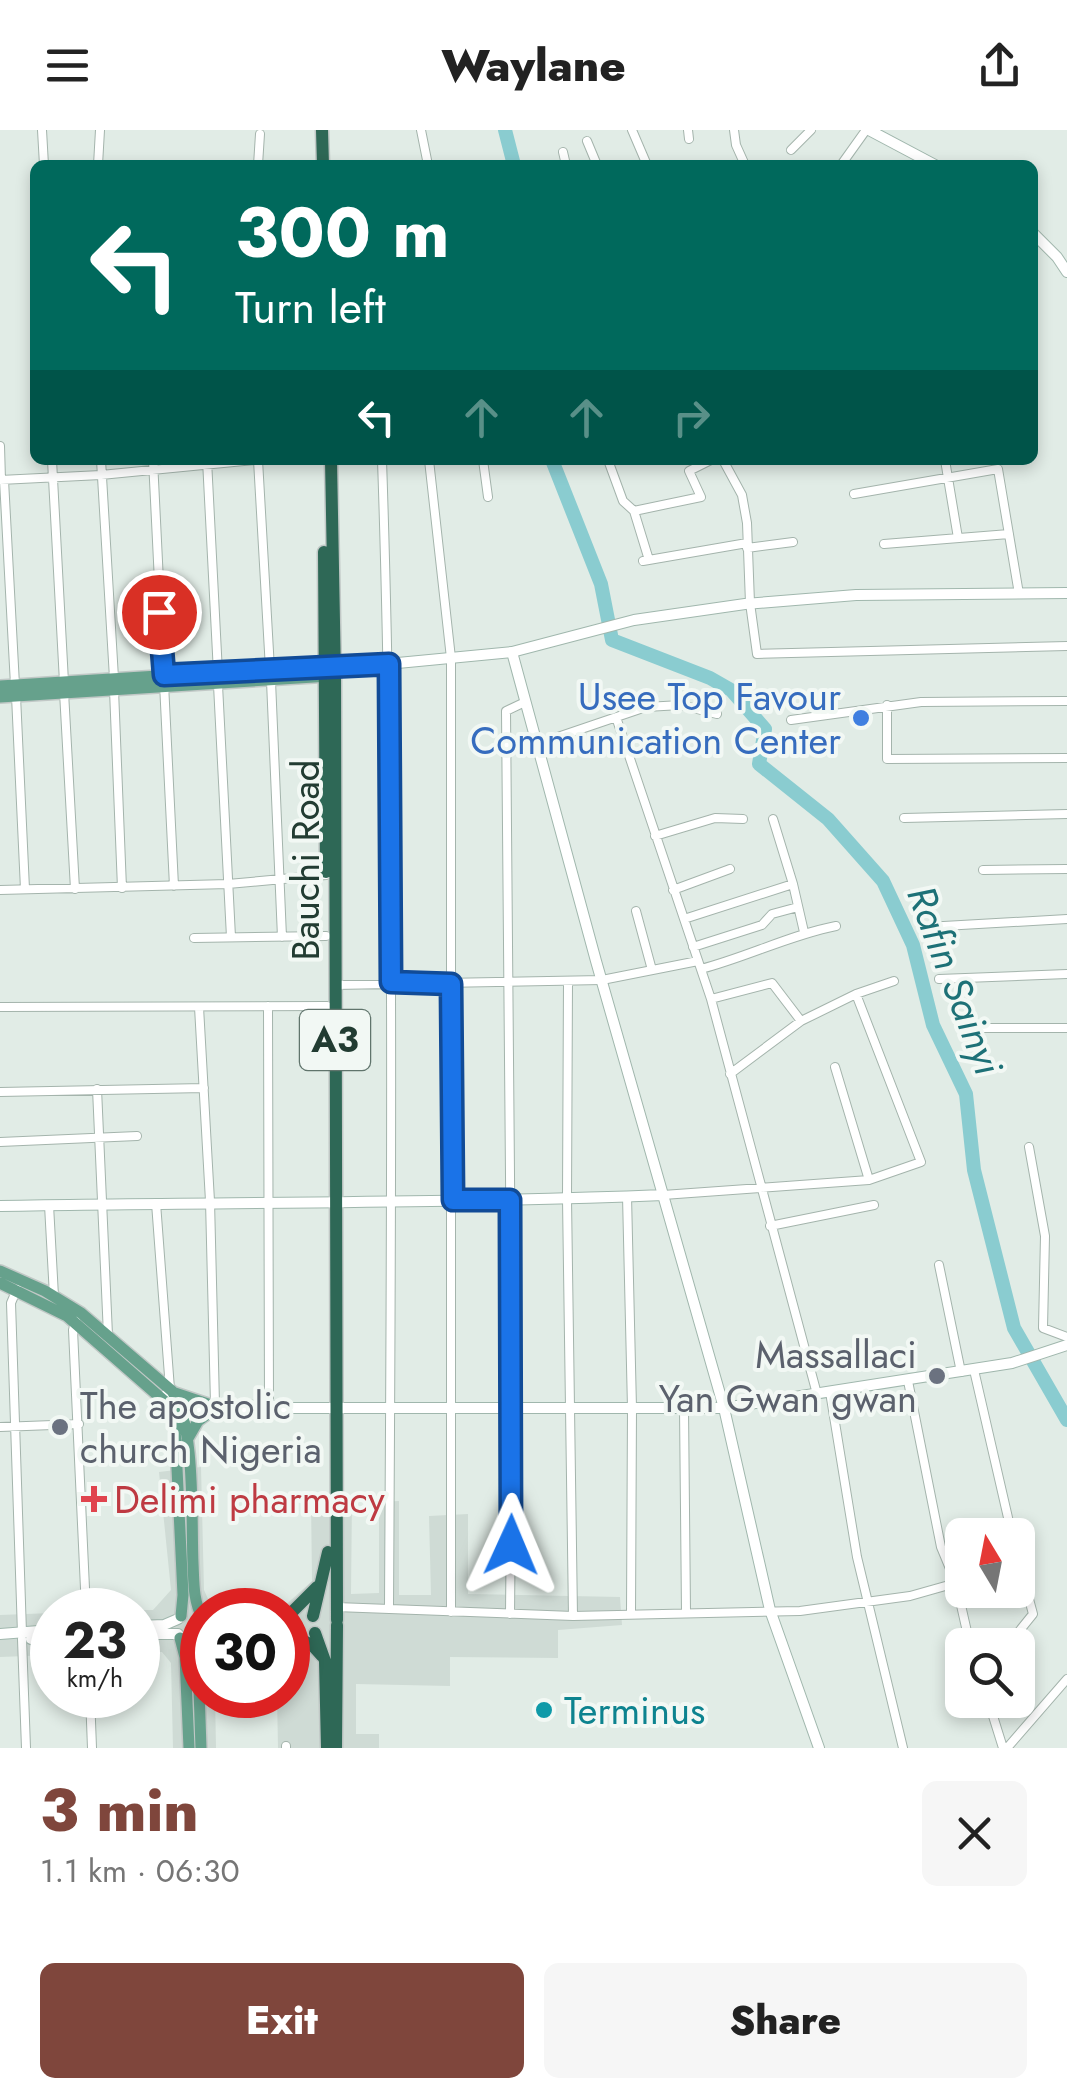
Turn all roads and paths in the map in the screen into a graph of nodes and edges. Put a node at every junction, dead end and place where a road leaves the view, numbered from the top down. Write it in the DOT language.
graph roads {
  1 [pos="42,130"];
  2 [pos="100,130"];
  3 [pos="322,130"];
  4 [pos="331,130"];
  5 [pos="421,130"];
  6 [pos="632,130"];
  7 [pos="734,130"];
  8 [pos="811,130"];
  9 [pos="868,130"];
  10 [pos="260,134"];
  11 [pos="587,141"];
  12 [pos="791,150"];
  13 [pos="563,152"];
  14 [pos="44,160"];
  15 [pos="98,160"];
  16 [pos="258,160"];
  17 [pos="323,160"];
  18 [pos="331,160"];
  19 [pos="427,160"];
  20 [pos="565,160"];
  21 [pos="596,160"];
  22 [pos="645,160"];
  23 [pos="743,160"];
  24 [pos="845,160"];
  25 [pos="925,160"];
  26 [pos="1038,237"];
  27 [pos="1062,255"];
  28 [pos="1067,272"];
  29 [pos="0,446"];
  30 [pos="52,465"];
  31 [pos="100,465"];
  32 [pos="153,465"];
  33 [pos="207,465"];
  34 [pos="256,465"];
  35 [pos="327,465"];
  36 [pos="382,465"];
  37 [pos="430,465"];
  38 [pos="484,465"];
  39 [pos="610,465"];
  40 [pos="700,465"];
  41 [pos="725,465"];
  42 [pos="945,465"];
  43 [pos="1003,465"];
  44 [pos="998,469"];
  45 [pos="101,474"];
  46 [pos="52,477"];
  47 [pos="946,478"];
  48 [pos="2,480"];
  49 [pos="854,494"];
  50 [pos="488,497"];
  51 [pos="634,512"];
  52 [pos="1009,534"];
  53 [pos="958,538"];
  54 [pos="792,542"];
  55 [pos="884,544"];
  56 [pos="747,546"];
  57 [pos="1067,593"];
  58 [pos="1019,594"];
  59 [pos="750,604"];
  60 [pos="1067,646"];
  61 [pos="512,652"];
  62 [pos="451,658"];
  63 [pos="389,664"];
  64 [pos="333,670"];
  65 [pos="271,675"];
  66 [pos="218,679"];
  67 [pos="165,681"];
  68 [pos="114,684"];
  69 [pos="0,686"];
  70 [pos="64,687"];
  71 [pos="15,691"];
  72 [pos="0,697"];
  73 [pos="1067,701"];
  74 [pos="525,702"];
  75 [pos="887,704"];
  76 [pos="717,714"];
  77 [pos="618,720"];
  78 [pos="791,720"];
  79 [pos="536,744"];
  80 [pos="1067,758"];
  81 [pos="1067,814"];
  82 [pos="773,818"];
  83 [pos="904,818"];
  84 [pos="743,819"];
  85 [pos="655,836"];
  86 [pos="730,868"];
  87 [pos="984,870"];
  88 [pos="1067,870"];
  89 [pos="326,874"];
  90 [pos="280,880"];
  91 [pos="228,884"];
  92 [pos="793,884"];
  93 [pos="174,886"];
  94 [pos="122,888"];
  95 [pos="25,889"];
  96 [pos="75,889"];
  97 [pos="0,890"];
  98 [pos="673,890"];
  99 [pos="798,907"];
  100 [pos="636,911"];
  101 [pos="684,918"];
  102 [pos="1067,919"];
  103 [pos="836,926"];
  104 [pos="926,927"];
  105 [pos="804,932"];
  106 [pos="326,936"];
  107 [pos="282,937"];
  108 [pos="194,938"];
  109 [pos="230,938"];
  110 [pos="693,947"];
  111 [pos="699,965"];
  112 [pos="652,970"];
  113 [pos="1067,974"];
  114 [pos="939,979"];
  115 [pos="602,980"];
  116 [pos="894,980"];
  117 [pos="568,981"];
  118 [pos="391,982"];
  119 [pos="509,983"];
  120 [pos="451,984"];
  121 [pos="335,985"];
  122 [pos="856,994"];
  123 [pos="711,999"];
  124 [pos="268,1006"];
  125 [pos="326,1006"];
  126 [pos="0,1007"];
  127 [pos="199,1007"];
  128 [pos="800,1022"];
  129 [pos="962,1028"];
  130 [pos="1067,1028"];
  131 [pos="835,1066"];
  132 [pos="730,1074"];
  133 [pos="204,1088"];
  134 [pos="97,1089"];
  135 [pos="0,1092"];
  136 [pos="136,1136"];
  137 [pos="100,1137"];
  138 [pos="0,1142"];
  139 [pos="1029,1147"];
  140 [pos="869,1180"];
  141 [pos="760,1189"];
  142 [pos="663,1195"];
  143 [pos="627,1196"];
  144 [pos="567,1199"];
  145 [pos="453,1200"];
  146 [pos="510,1200"];
  147 [pos="210,1201"];
  148 [pos="271,1201"];
  149 [pos="156,1202"];
  150 [pos="331,1202"];
  151 [pos="390,1202"];
  152 [pos="103,1204"];
  153 [pos="49,1205"];
  154 [pos="0,1206"];
  155 [pos="874,1206"];
  156 [pos="770,1226"];
  157 [pos="939,1265"];
  158 [pos="0,1271"];
  159 [pos="0,1283"];
  160 [pos="19,1285"];
  161 [pos="54,1296"];
  162 [pos="78,1317"];
  163 [pos="108,1335"];
  164 [pos="1067,1336"];
  165 [pos="1067,1345"];
  166 [pos="974,1370"];
  167 [pos="960,1372"];
  168 [pos="908,1381"];
  169 [pos="830,1392"];
  170 [pos="817,1394"];
  171 [pos="174,1404"];
  172 [pos="211,1407"];
  173 [pos="269,1407"];
  174 [pos="331,1408"];
  175 [pos="390,1408"];
  176 [pos="453,1408"];
  177 [pos="512,1408"];
  178 [pos="570,1408"];
  179 [pos="632,1408"];
  180 [pos="684,1408"];
  181 [pos="724,1408"];
  182 [pos="79,1424"];
  183 [pos="15,1426"];
  184 [pos="0,1427"];
  185 [pos="187,1440"];
  186 [pos="1008,1518"];
  187 [pos="945,1557"];
  188 [pos="324,1578"];
  189 [pos="945,1586"];
  190 [pos="85,1588"];
  191 [pos="184,1588"];
  192 [pos="194,1588"];
  193 [pos="310,1597"];
  194 [pos="869,1602"];
  195 [pos="389,1610"];
  196 [pos="770,1610"];
  197 [pos="451,1612"];
  198 [pos="686,1612"];
  199 [pos="510,1614"];
  200 [pos="631,1614"];
  201 [pos="572,1616"];
  202 [pos="337,1617"];
  203 [pos="180,1618"];
  204 [pos="310,1623"];
  205 [pos="314,1624"];
  206 [pos="310,1625"];
  207 [pos="160,1626"];
  208 [pos="160,1633"];
  209 [pos="30,1635"];
  210 [pos="22,1636"];
  211 [pos="179,1636"];
  212 [pos="0,1637"];
  213 [pos="310,1644"];
  214 [pos="324,1660"];
  215 [pos="1067,1679"];
  216 [pos="91,1718"];
  217 [pos="199,1718"];
  218 [pos="994,1718"];
  219 [pos="26,1748"];
  220 [pos="92,1748"];
  221 [pos="189,1748"];
  222 [pos="200,1748"];
  223 [pos="327,1748"];
  224 [pos="336,1748"];
  225 [pos="819,1748"];
  226 [pos="903,1748"];
  227 [pos="1005,1748"];
  1 -- 14 [label="street"];
  2 -- 15 [label="street"];
  3 -- 17 [label="highway"];
  4 -- 18 [label="highway"];
  5 -- 19 [label="street"];
  6 -- 22 [label="street"];
  7 -- 23 [label="street"];
  8 -- 12 [label="street"];
  9 -- 24 [label="street"];
  9 -- 25 [label="street"];
  10 -- 16 [label="street"];
  11 -- 21 [label="street"];
  13 -- 20 [label="street"];
  26 -- 27 [label="street"];
  27 -- 28 [label="street"];
  29 -- 48 [label="street"];
  30 -- 46 [label="street"];
  31 -- 45 [label="street"];
  32 -- 45 [label="street"];
  32 -- 67 [label="street"];
  33 -- 66 [label="street"];
  34 -- 65 [label="street"];
  35 -- 64 [label="highway, Bauchi Road / A3"];
  36 -- 63 [label="street"];
  37 -- 62 [label="street"];
  38 -- 50 [label="street"];
  39 -- 51 [label="street"];
  40 -- 51 [label="street"];
  41 -- 56 [label="street"];
  42 -- 47 [label="street"];
  43 -- 44 [label="street"];
  44 -- 47 [label="street"];
  44 -- 52 [label="street"];
  45 -- 46 [label="street"];
  45 -- 68 [label="street"];
  46 -- 48 [label="street"];
  46 -- 70 [label="street"];
  47 -- 49 [label="street"];
  47 -- 53 [label="street"];
  48 -- 71 [label="street"];
  51 -- 56 [label="street"];
  52 -- 53 [label="street"];
  52 -- 58 [label="street"];
  53 -- 55 [label="street"];
  54 -- 56 [label="street"];
  56 -- 59 [label="street"];
  57 -- 58 [label="street"];
  58 -- 59 [label="street"];
  59 -- 60 [label="street"];
  59 -- 61 [label="street"];
  61 -- 62 [label="street"];
  61 -- 74 [label="street"];
  62 -- 63 [label="street"];
  62 -- 120 [label="street"];
  63 -- 64 [label="street"];
  63 -- 118 [label="street"];
  64 -- 65 [label="main road"];
  64 -- 89 [label="highway, Bauchi Road / A3"];
  64 -- 121 [label="highway, Bauchi Road / A3"];
  65 -- 66 [label="main road"];
  65 -- 90 [label="street"];
  66 -- 67 [label="main road"];
  66 -- 91 [label="street"];
  67 -- 68 [label="main road"];
  67 -- 93 [label="street"];
  68 -- 70 [label="main road"];
  68 -- 94 [label="street"];
  69 -- 71 [label="main road"];
  70 -- 71 [label="main road"];
  70 -- 96 [label="street"];
  71 -- 72 [label="main road"];
  71 -- 95 [label="street"];
  73 -- 75 [label="street"];
  74 -- 79 [label="street"];
  74 -- 119 [label="street"];
  75 -- 78 [label="street"];
  75 -- 80 [label="street"];
  76 -- 77 [label="street"];
  77 -- 79 [label="street"];
  77 -- 85 [label="street"];
  79 -- 115 [label="street"];
  81 -- 83 [label="street"];
  82 -- 92 [label="street"];
  84 -- 85 [label="street"];
  85 -- 98 [label="street"];
  86 -- 98 [label="street"];
  87 -- 88 [label="street"];
  89 -- 90 [label="street"];
  89 -- 106 [label="highway, Bauchi Road / A3"];
  90 -- 91 [label="street"];
  90 -- 107 [label="street"];
  91 -- 93 [label="street"];
  91 -- 109 [label="street"];
  92 -- 99 [label="street"];
  92 -- 101 [label="street"];
  93 -- 94 [label="street"];
  94 -- 96 [label="street"];
  95 -- 96 [label="street"];
  95 -- 97 [label="street"];
  98 -- 101 [label="street"];
  99 -- 105 [label="street"];
  99 -- 110 [label="street"];
  100 -- 112 [label="street"];
  101 -- 110 [label="street"];
  102 -- 104 [label="street"];
  103 -- 105 [label="street"];
  105 -- 111 [label="street"];
  106 -- 107 [label="street"];
  106 -- 125 [label="highway, Bauchi Road / A3"];
  107 -- 109 [label="street"];
  108 -- 109 [label="street"];
  110 -- 111 [label="street"];
  111 -- 112 [label="street"];
  111 -- 123 [label="street"];
  112 -- 115 [label="street"];
  113 -- 114 [label="street"];
  115 -- 117 [label="street"];
  115 -- 142 [label="street"];
  116 -- 122 [label="street"];
  117 -- 119 [label="street"];
  117 -- 144 [label="street"];
  118 -- 120 [label="street"];
  118 -- 121 [label="street"];
  118 -- 151 [label="street"];
  119 -- 120 [label="street"];
  119 -- 146 [label="street"];
  120 -- 145 [label="street"];
  121 -- 150 [label="highway, Bauchi Road / A3"];
  122 -- 128 [label="street"];
  122 -- 140 [label="street"];
  123 -- 128 [label="street"];
  123 -- 132 [label="street"];
  124 -- 125 [label="street"];
  124 -- 127 [label="street"];
  124 -- 148 [label="street"];
  125 -- 150 [label="highway, Bauchi Road / A3"];
  126 -- 127 [label="street"];
  127 -- 133 [label="street"];
  128 -- 132 [label="street"];
  129 -- 130 [label="street"];
  131 -- 140 [label="street"];
  132 -- 141 [label="street"];
  133 -- 134 [label="street"];
  133 -- 147 [label="street"];
  134 -- 135 [label="street"];
  134 -- 137 [label="street"];
  136 -- 137 [label="street"];
  137 -- 138 [label="street"];
  137 -- 152 [label="street"];
  139 -- 164 [label="street"];
  140 -- 141 [label="street"];
  141 -- 142 [label="street"];
  141 -- 156 [label="street"];
  142 -- 143 [label="street"];
  142 -- 181 [label="street"];
  143 -- 144 [label="street"];
  143 -- 179 [label="street"];
  144 -- 146 [label="street"];
  144 -- 178 [label="street"];
  145 -- 146 [label="street"];
  145 -- 151 [label="street"];
  145 -- 176 [label="street"];
  146 -- 177 [label="street"];
  147 -- 148 [label="street"];
  147 -- 149 [label="street"];
  147 -- 172 [label="street"];
  148 -- 150 [label="street"];
  148 -- 173 [label="street"];
  149 -- 152 [label="street"];
  149 -- 171 [label="street"];
  150 -- 151 [label="street"];
  150 -- 174 [label="highway, Bauchi Road / A3"];
  151 -- 175 [label="street"];
  152 -- 153 [label="street"];
  152 -- 163 [label="street"];
  153 -- 154 [label="street"];
  153 -- 161 [label="street"];
  155 -- 156 [label="street"];
  156 -- 170 [label="street"];
  157 -- 167 [label="street"];
  158 -- 160 [label="main road"];
  159 -- 160 [label="main road"];
  160 -- 161 [label="main road"];
  160 -- 162 [label="main road"];
  160 -- 183 [label="street"];
  161 -- 162 [label="main road"];
  162 -- 163 [label="main road"];
  162 -- 171 [label="main road"];
  162 -- 182 [label="street"];
  163 -- 171 [label="main road"];
  165 -- 166 [label="street"];
  166 -- 167 [label="street"];
  166 -- 186 [label="street"];
  167 -- 168 [label="street"];
  168 -- 169 [label="street"];
  168 -- 187 [label="street"];
  169 -- 170 [label="street"];
  169 -- 194 [label="street"];
  170 -- 181 [label="street"];
  171 -- 172 [label="main road"];
  171 -- 172 [label="street"];
  171 -- 185 [label="main road"];
  171 -- 191 [label="main road"];
  172 -- 173 [label="street"];
  172 -- 185 [label="main road"];
  173 -- 174 [label="street"];
  174 -- 175 [label="street"];
  174 -- 188 [label="highway, Bauchi Road / A3"];
  174 -- 202 [label="highway, Bauchi Road / A3"];
  175 -- 176 [label="street"];
  175 -- 195 [label="street"];
  176 -- 177 [label="street"];
  176 -- 197 [label="street"];
  177 -- 178 [label="street"];
  177 -- 199 [label="street"];
  178 -- 179 [label="street"];
  178 -- 201 [label="street"];
  179 -- 180 [label="street"];
  179 -- 200 [label="street"];
  180 -- 181 [label="street"];
  180 -- 198 [label="street"];
  181 -- 196 [label="street"];
  182 -- 183 [label="street"];
  182 -- 190 [label="street"];
  183 -- 184 [label="street"];
  183 -- 210 [label="street"];
  185 -- 192 [label="main road"];
  188 -- 193 [label="highway"];
  188 -- 205 [label="highway, Bauchi Road / A3"];
  189 -- 194 [label="street"];
  194 -- 196 [label="street"];
  194 -- 226 [label="street"];
  195 -- 197 [label="street"];
  195 -- 202 [label="street"];
  196 -- 198 [label="street"];
  196 -- 225 [label="street"];
  197 -- 199 [label="street"];
  198 -- 200 [label="street"];
  199 -- 201 [label="street"];
  200 -- 201 [label="street"];
  202 -- 205 [label="highway"];
  202 -- 205 [label="highway"];
  202 -- 224 [label="highway, A3"];
  203 -- 207 [label="street"];
  203 -- 211 [label="main road"];
  204 -- 205 [label="main road"];
  205 -- 206 [label="main road"];
  205 -- 214 [label="highway"];
  208 -- 211 [label="street"];
  209 -- 210 [label="street"];
  210 -- 212 [label="street"];
  210 -- 219 [label="street"];
  211 -- 221 [label="main road"];
  213 -- 214 [label="highway"];
  214 -- 223 [label="highway"];
  215 -- 227 [label="street"];
  216 -- 220 [label="street"];
  217 -- 222 [label="main road"];
  218 -- 227 [label="street"];
}
